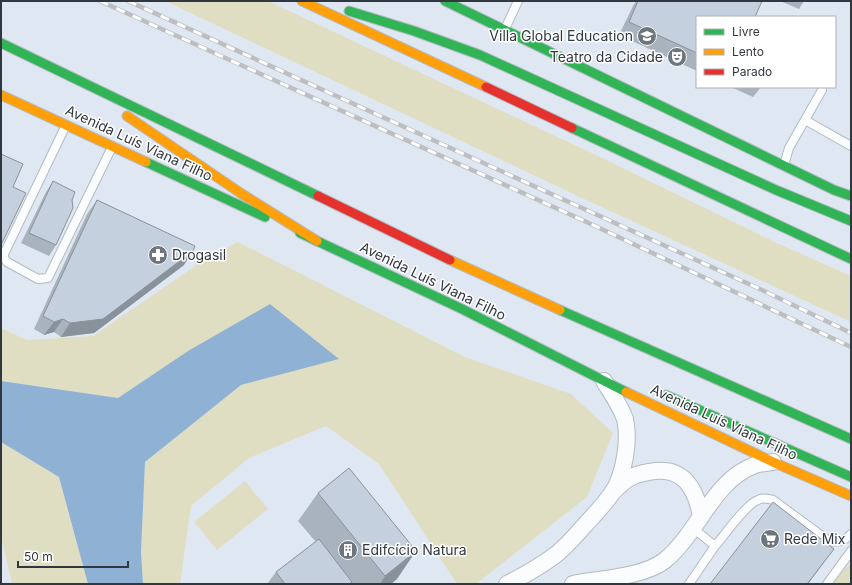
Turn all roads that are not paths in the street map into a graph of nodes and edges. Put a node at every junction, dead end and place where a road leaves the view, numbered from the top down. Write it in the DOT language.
graph roads {
  1 [pos="302,1"];
  2 [pos="318,1"];
  3 [pos="445,1"];
  4 [pos="518,1"];
  5 [pos="505,30"];
  6 [pos="1,43"];
  7 [pos="60,71"];
  8 [pos="822,90"];
  9 [pos="1,94"];
  10 [pos="805,120"];
  11 [pos="66,125"];
  12 [pos="112,146"];
  13 [pos="851,146"];
  14 [pos="784,166"];
  15 [pos="851,197"];
  16 [pos="851,221"];
  17 [pos="317,241"];
  18 [pos="851,259"];
  19 [pos="462,309"];
  20 [pos="570,353"];
  21 [pos="604,381"];
  22 [pos="656,390"];
  23 [pos="851,439"];
  24 [pos="773,462"];
  25 [pos="851,477"];
  26 [pos="613,492"];
  27 [pos="851,496"];
  28 [pos="697,523"];
  29 [pos="851,534"];
  30 [pos="715,546"];
  31 [pos="851,551"];
  32 [pos="579,583"];
  33 [pos="506,584"];
  34 [pos="689,584"];
  35 [pos="827,584"];
  1 -- 18 [label="main road"];
  2 -- 16 [label="main road"];
  3 -- 5 [label="main road"];
  4 -- 5 [label="lane"];
  5 -- 14 [label="main road"];
  6 -- 7 [label="main road, Avenida Luís Viana Filho"];
  7 -- 17 [label="main road"];
  7 -- 23 [label="main road, Avenida Luís Viana Filho"];
  8 -- 10 [label="lane"];
  9 -- 11 [label="main road, Avenida Luís Viana Filho"];
  10 -- 13 [label="lane"];
  10 -- 14 [label="lane"];
  11 -- 12 [label="main road, Avenida Luís Viana Filho"];
  11 -- 12 [label="lane"];
  12 -- 17 [label="main road, Avenida Luís Viana Filho"];
  14 -- 15 [label="main road"];
  17 -- 19 [label="main road, Avenida Luís Viana Filho"];
  19 -- 20 [label="main road"];
  19 -- 21 [label="main road, Avenida Luís Viana Filho"];
  21 -- 24 [label="main road, Avenida Luís Viana Filho"];
  21 -- 26 [label="street"];
  22 -- 25 [label="main road"];
  24 -- 27 [label="main road, Avenida Luís Viana Filho"];
  24 -- 28 [label="street"];
  26 -- 28 [label="street"];
  26 -- 33 [label="street"];
  28 -- 30 [label="lane"];
  28 -- 32 [label="street"];
  29 -- 30 [label="lane"];
  30 -- 34 [label="lane"];
  31 -- 35 [label="lane"];
}
